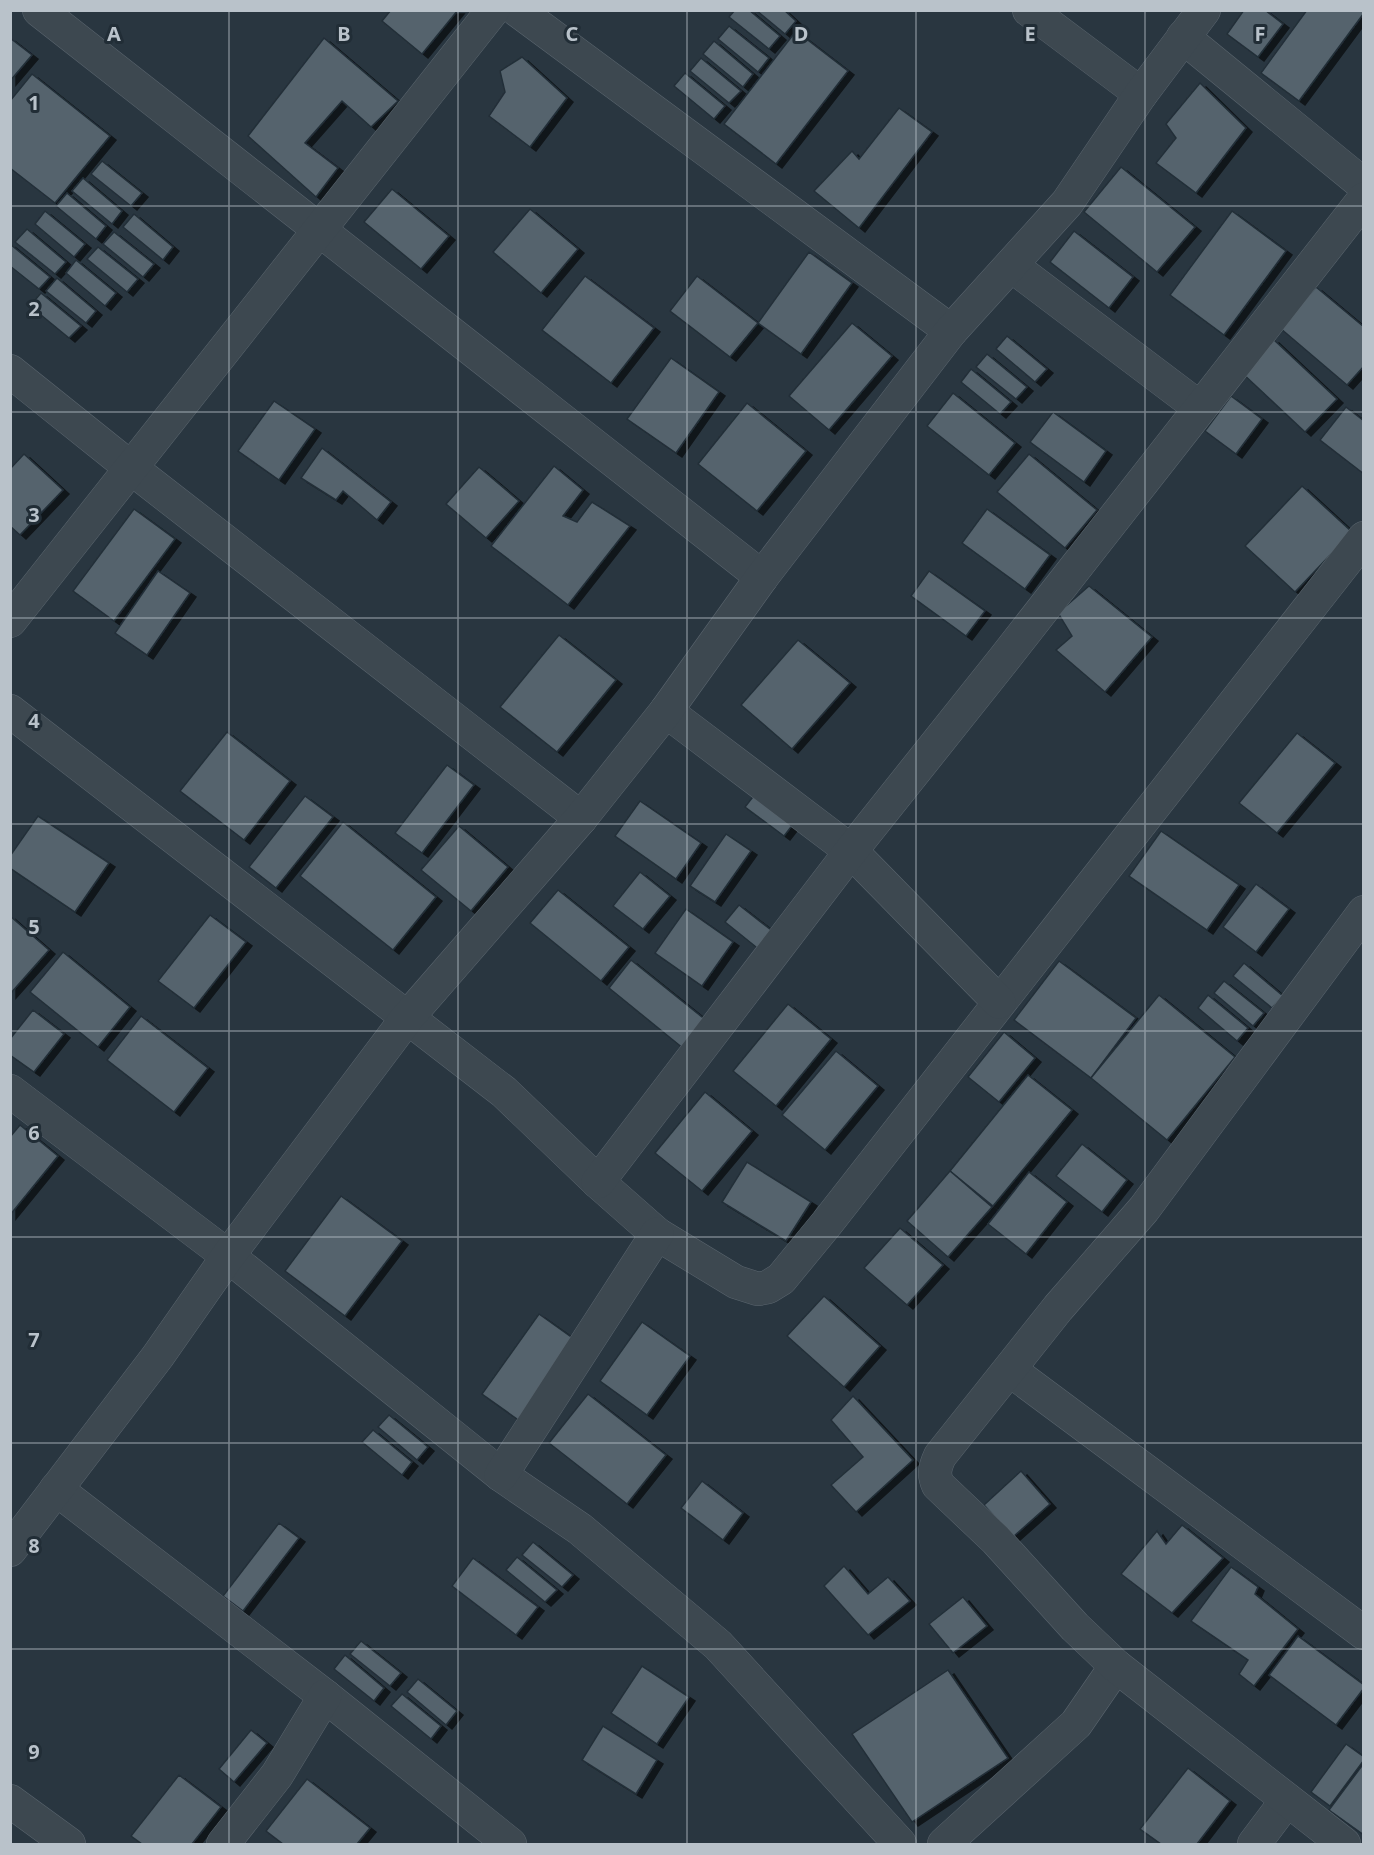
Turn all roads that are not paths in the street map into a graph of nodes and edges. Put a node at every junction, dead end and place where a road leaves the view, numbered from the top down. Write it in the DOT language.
graph roads {
  1 [pos="39,10"];
  2 [pos="493,10"];
  3 [pos="517,10"];
  4 [pos="1029,10"];
  5 [pos="1204,10"];
  6 [pos="1183,37"];
  7 [pos="1141,94"];
  8 [pos="1364,185"];
  9 [pos="1364,199"];
  10 [pos="319,230"];
  11 [pos="1012,266"];
  12 [pos="951,331"];
  13 [pos="10,371"];
  14 [pos="1200,408"];
  15 [pos="131,468"];
  16 [pos="1364,538"];
  17 [pos="762,577"];
  18 [pos="10,621"];
  19 [pos="10,711"];
  20 [pos="666,711"];
  21 [pos="581,818"];
  22 [pos="851,851"];
  23 [pos="1364,912"];
  24 [pos="999,1002"];
  25 [pos="407,1018"];
  26 [pos="10,1091"];
  27 [pos="598,1182"];
  28 [pos="657,1234"];
  29 [pos="228,1256"];
  30 [pos="1010,1370"];
  31 [pos="501,1475"];
  32 [pos="56,1489"];
  33 [pos="10,1550"];
  34 [pos="1364,1633"];
  35 [pos="1116,1666"];
  36 [pos="325,1696"];
  37 [pos="1287,1800"];
  38 [pos="10,1801"];
  39 [pos="69,1845"];
  40 [pos="223,1845"];
  41 [pos="510,1845"];
  42 [pos="900,1845"];
  43 [pos="945,1845"];
  44 [pos="1254,1845"];
  45 [pos="1344,1845"];
  1 -- 10 [label="street"];
  2 -- 10 [label="street"];
  3 -- 12 [label="street"];
  4 -- 7 [label="street"];
  5 -- 6 [label="street"];
  6 -- 7 [label="street"];
  6 -- 8 [label="street"];
  7 -- 11 [label="street"];
  9 -- 14 [label="street"];
  10 -- 15 [label="street"];
  10 -- 17 [label="street"];
  11 -- 12 [label="street"];
  11 -- 14 [label="street"];
  12 -- 17 [label="street"];
  13 -- 15 [label="street"];
  14 -- 22 [label="street"];
  15 -- 18 [label="street"];
  15 -- 21 [label="street"];
  16 -- 24 [label="street"];
  17 -- 20 [label="street"];
  19 -- 25 [label="street"];
  20 -- 21 [label="street"];
  20 -- 22 [label="street"];
  21 -- 25 [label="street"];
  22 -- 24 [label="street"];
  22 -- 27 [label="street"];
  23 -- 30 [label="street"];
  24 -- 28 [label="street"];
  25 -- 27 [label="street"];
  25 -- 29 [label="street"];
  26 -- 29 [label="street"];
  27 -- 28 [label="street"];
  28 -- 31 [label="street"];
  29 -- 31 [label="street"];
  29 -- 32 [label="street"];
  30 -- 34 [label="street"];
  30 -- 35 [label="street"];
  31 -- 42 [label="street"];
  32 -- 33 [label="street"];
  32 -- 36 [label="street"];
  35 -- 37 [label="street"];
  35 -- 43 [label="street"];
  36 -- 40 [label="street"];
  36 -- 41 [label="street"];
  37 -- 44 [label="street"];
  37 -- 45 [label="street"];
  38 -- 39 [label="street"];
}
